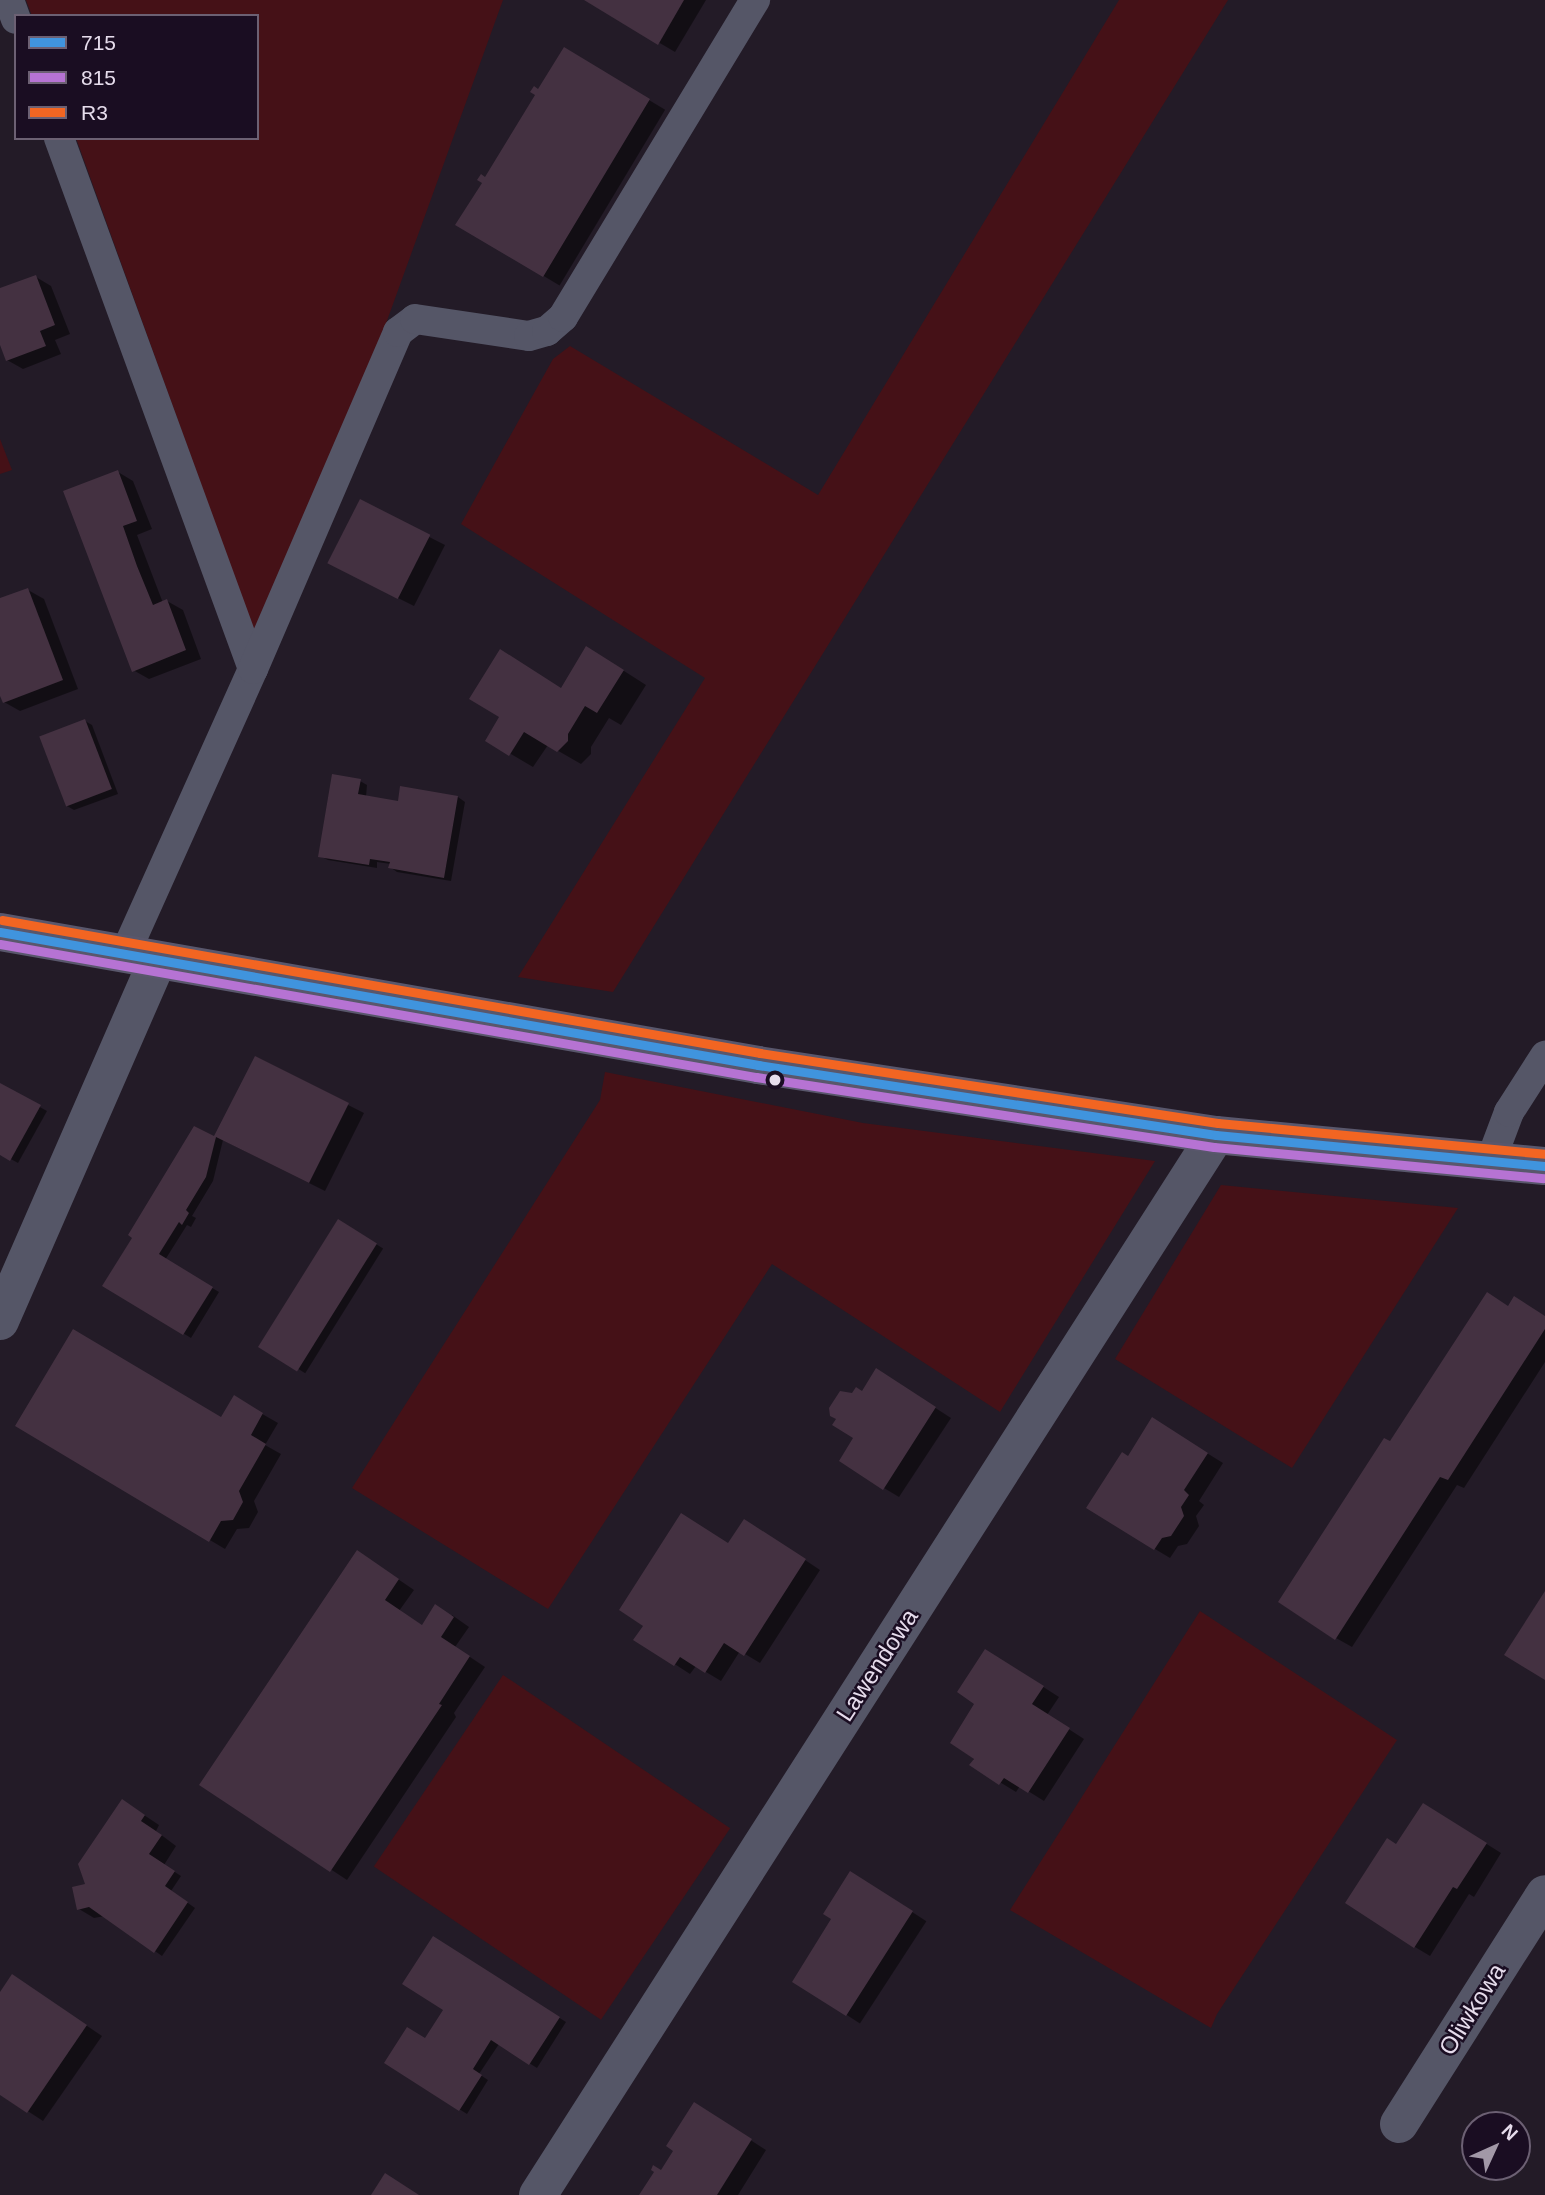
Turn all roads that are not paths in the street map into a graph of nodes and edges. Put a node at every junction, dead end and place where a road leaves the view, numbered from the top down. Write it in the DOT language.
graph roads {
  1 [pos="755,0"];
  2 [pos="60,140"];
  3 [pos="253,669"];
  4 [pos="0,932"];
  5 [pos="141,958"];
  6 [pos="1545,1056"];
  7 [pos="1216,1135"];
  8 [pos="1491,1160"];
  9 [pos="1545,1166"];
  10 [pos="0,1321"];
  11 [pos="1545,1894"];
  12 [pos="1399,2124"];
  13 [pos="538,2195"];
  1 -- 3 [label="lane"];
  2 -- 3 [label="lane"];
  3 -- 5 [label="lane"];
  4 -- 5 [label="street"];
  5 -- 7 [label="street"];
  5 -- 10 [label="street"];
  6 -- 8 [label="lane"];
  7 -- 8 [label="street"];
  7 -- 13 [label="street, Lawendowa"];
  8 -- 9 [label="street"];
  11 -- 12 [label="street, Oliwkowa"];
}
